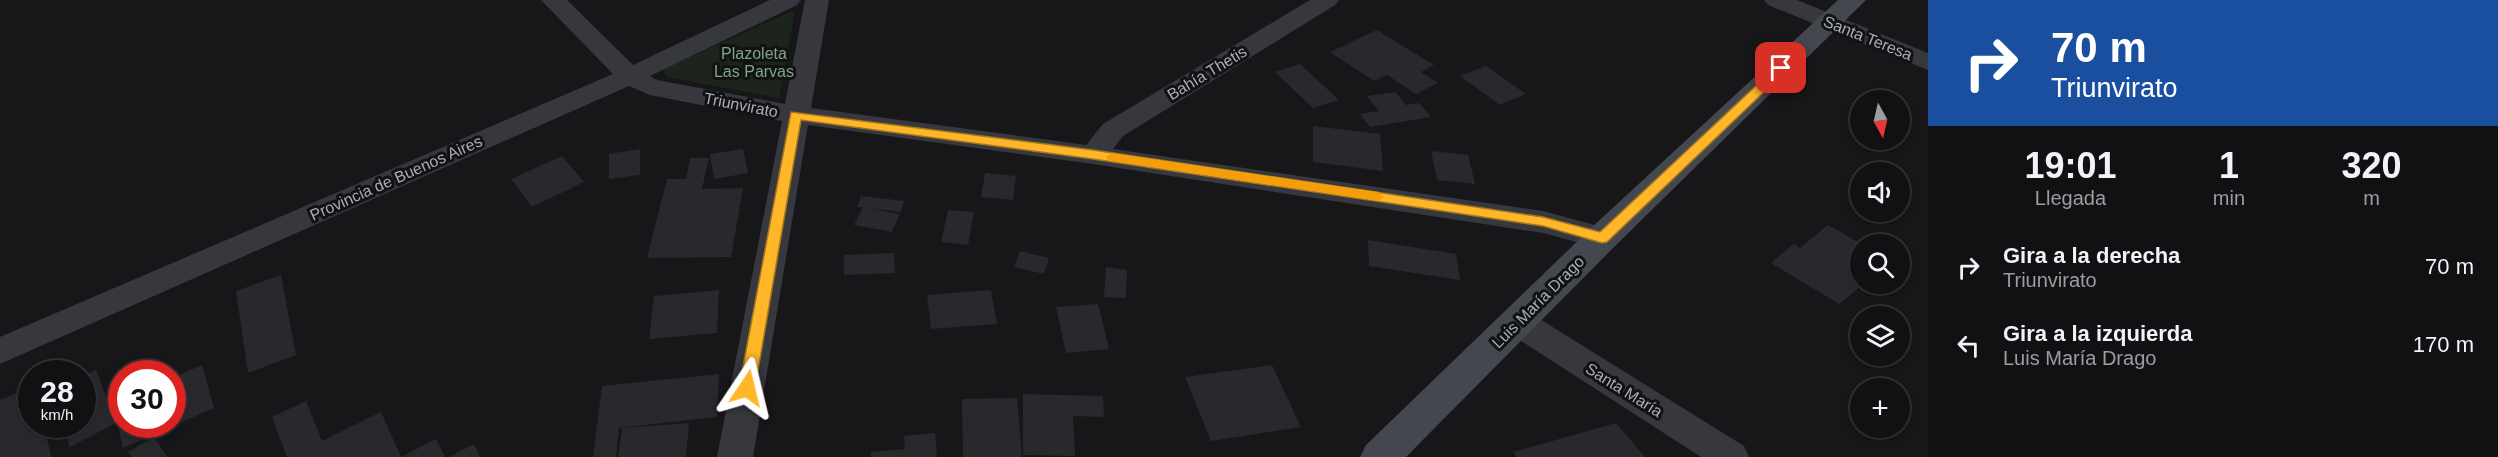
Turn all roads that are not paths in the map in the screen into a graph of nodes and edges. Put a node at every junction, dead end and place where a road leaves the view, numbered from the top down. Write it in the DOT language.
graph roads {
  1 [pos="553,0"];
  2 [pos="789,0"];
  3 [pos="817,0"];
  4 [pos="1327,0"];
  5 [pos="1776,0"];
  6 [pos="1842,11"];
  7 [pos="1928,62"];
  8 [pos="630,76"];
  9 [pos="795,115"];
  10 [pos="1093,155"];
  11 [pos="1602,238"];
  12 [pos="1518,322"];
  13 [pos="0,351"];
  14 [pos="735,457"];
  15 [pos="1380,457"];
  16 [pos="1731,457"];
  1 -- 8 [label="street, Triunvirato"];
  2 -- 8 [label="street, Provincia de Buenos Aires"];
  3 -- 9 [label="street"];
  4 -- 10 [label="street, Bahía Thetis"];
  5 -- 6 [label="street, Santa Teresa"];
  6 -- 7 [label="street, Santa Teresa"];
  6 -- 11 [label="main road, Luis María Drago"];
  8 -- 9 [label="street, Triunvirato"];
  8 -- 13 [label="street, Provincia de Buenos Aires"];
  9 -- 10 [label="street, Triunvirato"];
  9 -- 14 [label="street"];
  10 -- 11 [label="street, Triunvirato"];
  11 -- 12 [label="main road, Luis María Drago"];
  12 -- 15 [label="main road, Luis María Drago"];
  12 -- 16 [label="street, Santa María"];
}
